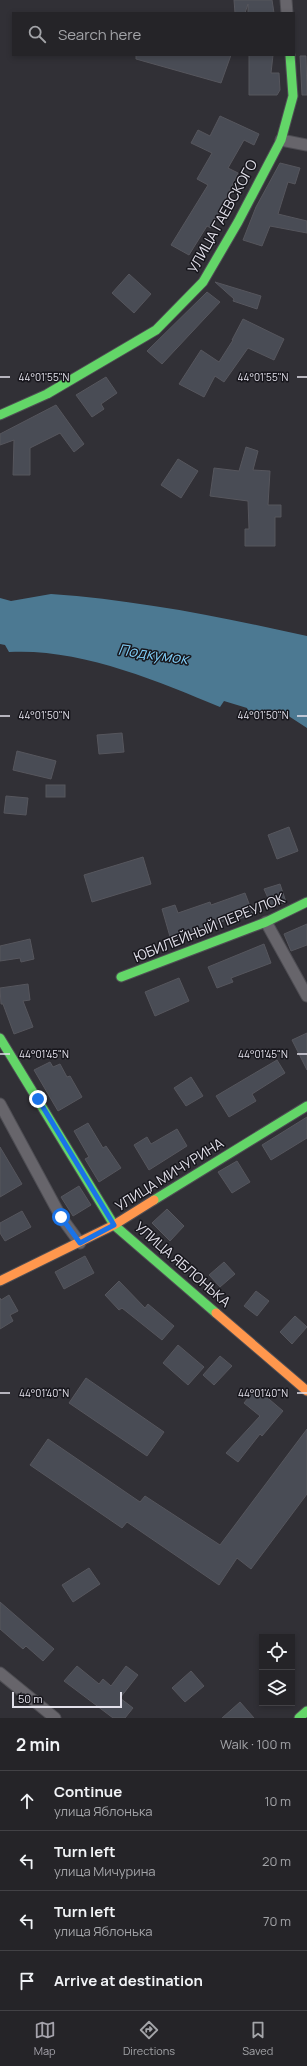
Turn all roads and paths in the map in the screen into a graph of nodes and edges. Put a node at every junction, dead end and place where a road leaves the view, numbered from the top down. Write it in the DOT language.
graph roads {
  1 [pos="286,0"];
  2 [pos="287,12"];
  3 [pos="290,56"];
  4 [pos="281,140"];
  5 [pos="307,145"];
  6 [pos="0,415"];
  7 [pos="307,902"];
  8 [pos="266,922"];
  9 [pos="121,976"];
  10 [pos="307,996"];
  11 [pos="0,1038"];
  12 [pos="0,1104"];
  13 [pos="307,1106"];
  14 [pos="114,1225"];
  15 [pos="80,1243"];
  16 [pos="0,1281"];
  17 [pos="307,1391"];
  18 [pos="0,1673"];
  19 [pos="307,1711"];
  20 [pos="54,1718"];
  21 [pos="299,1718"];
  1 -- 2 [label="street"];
  3 -- 4 [label="street, УЛИЦА ГАЕВСКОГО"];
  4 -- 5 [label="street"];
  4 -- 6 [label="street, УЛИЦА ГАЕВСКОГО"];
  7 -- 8 [label="street, ЮБИЛЕЙНЫЙ ПЕРЕУЛОК"];
  8 -- 9 [label="street, ЮБИЛЕЙНЫЙ ПЕРЕУЛОК"];
  8 -- 10 [label="street"];
  11 -- 14 [label="street, УЛИЦА ЯБЛОНЬКА"];
  12 -- 15 [label="street"];
  13 -- 14 [label="street, УЛИЦА МИЧУРИНА"];
  14 -- 15 [label="street, УЛИЦА МИЧУРИНА"];
  14 -- 17 [label="street, УЛИЦА ЯБЛОНЬКА"];
  15 -- 16 [label="street, УЛИЦА МИЧУРИНА"];
  18 -- 20 [label="street"];
  19 -- 21 [label="street"];
}
